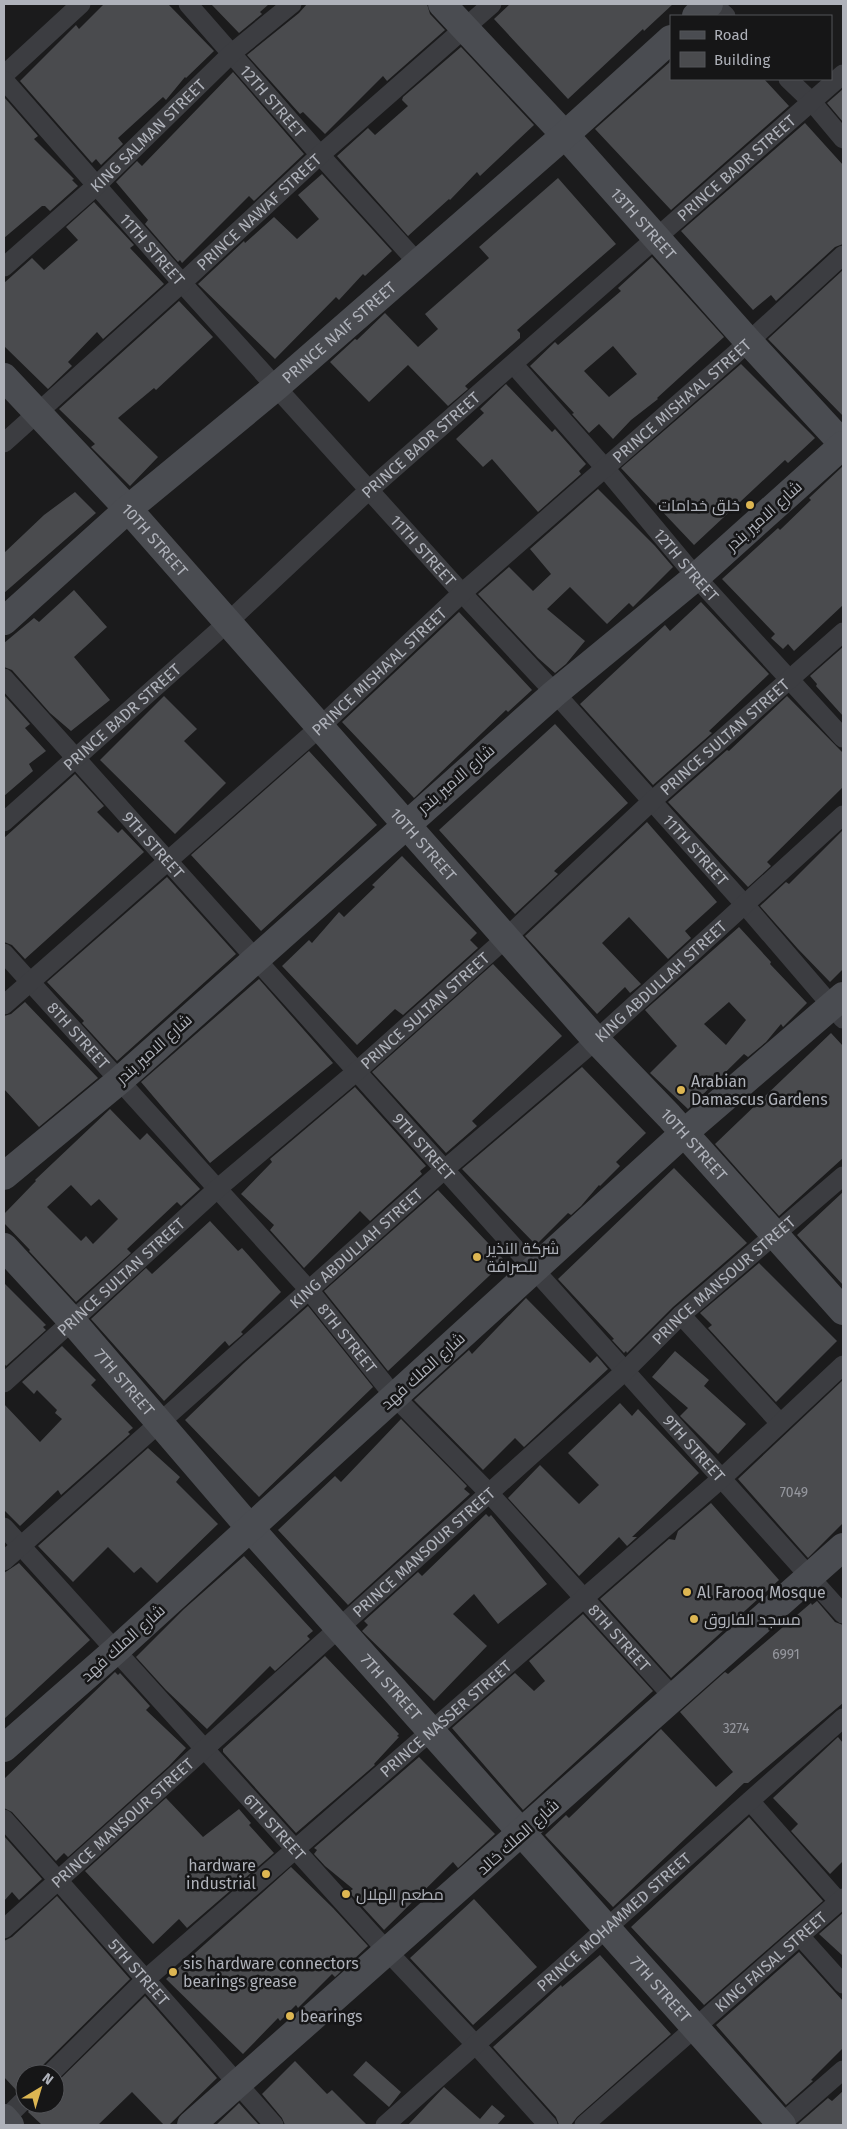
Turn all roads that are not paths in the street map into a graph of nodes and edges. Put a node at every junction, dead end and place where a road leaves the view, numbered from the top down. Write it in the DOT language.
graph roads {
  1 [pos="81,4"];
  2 [pos="188,4"];
  3 [pos="292,4"];
  4 [pos="442,4"];
  5 [pos="492,4"];
  6 [pos="711,4"];
  7 [pos="697,15"];
  8 [pos="725,15"];
  9 [pos="464,28"];
  10 [pos="670,40"];
  11 [pos="232,53"];
  12 [pos="843,74"];
  13 [pos="4,75"];
  14 [pos="4,80"];
  15 [pos="789,80"];
  16 [pos="812,102"];
  17 [pos="565,135"];
  18 [pos="843,139"];
  19 [pos="320,155"];
  20 [pos="97,185"];
  21 [pos="657,239"];
  22 [pos="843,255"];
  23 [pos="418,262"];
  24 [pos="4,267"];
  25 [pos="182,283"];
  26 [pos="748,341"];
  27 [pos="514,365"];
  28 [pos="4,377"];
  29 [pos="276,387"];
  30 [pos="38,413"];
  31 [pos="4,443"];
  32 [pos="843,444"];
  33 [pos="605,468"];
  34 [pos="369,490"];
  35 [pos="128,509"];
  36 [pos="696,577"];
  37 [pos="462,593"];
  38 [pos="4,621"];
  39 [pos="227,623"];
  40 [pos="843,632"];
  41 [pos="4,678"];
  42 [pos="791,679"];
  43 [pos="555,693"];
  44 [pos="320,727"];
  45 [pos="843,738"];
  46 [pos="76,758"];
  47 [pos="652,802"];
  48 [pos="843,815"];
  49 [pos="4,822"];
  50 [pos="406,824"];
  51 [pos="168,861"];
  52 [pos="745,905"];
  53 [pos="506,938"];
  54 [pos="4,953"];
  55 [pos="256,958"];
  56 [pos="30,982"];
  57 [pos="4,1005"];
  58 [pos="839,1007"];
  59 [pos="596,1040"];
  60 [pos="357,1071"];
  61 [pos="119,1081"];
  62 [pos="684,1133"];
  63 [pos="445,1169"];
  64 [pos="4,1176"];
  65 [pos="843,1176"];
  66 [pos="217,1189"];
  67 [pos="775,1235"];
  68 [pos="4,1247"];
  69 [pos="534,1271"];
  70 [pos="310,1290"];
  71 [pos="843,1311"];
  72 [pos="681,1315"];
  73 [pos="72,1322"];
  74 [pos="843,1365"];
  75 [pos="625,1370"];
  76 [pos="4,1383"];
  77 [pos="394,1396"];
  78 [pos="160,1423"];
  79 [pos="780,1423"];
  80 [pos="722,1478"];
  81 [pos="489,1493"];
  82 [pos="4,1527"];
  83 [pos="250,1528"];
  84 [pos="21,1545"];
  85 [pos="843,1547"];
  86 [pos="4,1561"];
  87 [pos="810,1576"];
  88 [pos="584,1598"];
  89 [pos="843,1614"];
  90 [pos="339,1628"];
  91 [pos="115,1651"];
  92 [pos="674,1698"];
  93 [pos="843,1718"];
  94 [pos="432,1731"];
  95 [pos="4,1748"];
  96 [pos="204,1749"];
  97 [pos="750,1801"];
  98 [pos="4,1819"];
  99 [pos="521,1833"];
  100 [pos="295,1850"];
  101 [pos="58,1880"];
  102 [pos="841,1900"];
  103 [pos="4,1929"];
  104 [pos="606,1929"];
  105 [pos="800,1936"];
  106 [pos="388,1952"];
  107 [pos="146,1979"];
  108 [pos="843,1984"];
  109 [pos="696,2027"];
  110 [pos="476,2045"];
  111 [pos="60,2064"];
  112 [pos="843,2070"];
  113 [pos="238,2085"];
  114 [pos="15,2109"];
  115 [pos="4,2119"];
  116 [pos="10,2125"];
  117 [pos="191,2125"];
  118 [pos="274,2125"];
  119 [pos="385,2125"];
  120 [pos="548,2125"];
  121 [pos="584,2125"];
  122 [pos="781,2125"];
  1 -- 13 [label="street"];
  2 -- 11 [label="street, 12TH STREET"];
  3 -- 11 [label="street, KING SALMAN STREET"];
  4 -- 9 [label="street, 13TH STREET"];
  5 -- 9 [label="street, PRINCE NAWAF STREET"];
  6 -- 7 [label="street"];
  6 -- 8 [label="street"];
  9 -- 17 [label="street, 13TH STREET"];
  9 -- 19 [label="street, PRINCE NAWAF STREET"];
  10 -- 17 [label="street, PRINCE NAIF STREET"];
  11 -- 19 [label="street, 12TH STREET"];
  11 -- 20 [label="street, KING SALMAN STREET"];
  12 -- 16 [label="street, PRINCE BADR STREET"];
  14 -- 20 [label="street, 11TH STREET"];
  15 -- 16 [label="street"];
  16 -- 18 [label="street"];
  16 -- 21 [label="street, PRINCE BADR STREET"];
  17 -- 21 [label="street, 13TH STREET"];
  17 -- 23 [label="street, PRINCE NAIF STREET"];
  19 -- 23 [label="street, 12TH STREET"];
  19 -- 25 [label="street, PRINCE NAWAF STREET"];
  20 -- 24 [label="street, KING SALMAN STREET"];
  20 -- 25 [label="street, 11TH STREET"];
  21 -- 26 [label="street, 13TH STREET"];
  21 -- 27 [label="street, PRINCE BADR STREET"];
  22 -- 26 [label="street, PRINCE MISHA'AL STREET"];
  23 -- 29 [label="street, PRINCE NAIF STREET"];
  25 -- 29 [label="street, 11TH STREET"];
  25 -- 30 [label="street, PRINCE NAWAF STREET"];
  26 -- 32 [label="street, 13TH STREET"];
  26 -- 33 [label="street, PRINCE MISHA'AL STREET"];
  27 -- 33 [label="street, 12TH STREET"];
  27 -- 34 [label="street, PRINCE BADR STREET"];
  28 -- 30 [label="street, 10TH STREET"];
  29 -- 34 [label="street, 11TH STREET"];
  29 -- 35 [label="street, PRINCE NAIF STREET"];
  30 -- 31 [label="street, PRINCE NAWAF STREET"];
  30 -- 35 [label="street, 10TH STREET"];
  32 -- 36 [label="street, شارع الامير بندر"];
  33 -- 36 [label="street, 12TH STREET"];
  33 -- 37 [label="street, PRINCE MISHA'AL STREET"];
  34 -- 37 [label="street, 11TH STREET"];
  34 -- 39 [label="street, PRINCE BADR STREET"];
  35 -- 38 [label="street, PRINCE NAIF STREET"];
  35 -- 39 [label="street, 10TH STREET"];
  36 -- 42 [label="street, 12TH STREET"];
  36 -- 43 [label="street, شارع الامير بندر"];
  37 -- 43 [label="street, 11TH STREET"];
  37 -- 44 [label="street, PRINCE MISHA'AL STREET"];
  39 -- 44 [label="street, 10TH STREET"];
  39 -- 46 [label="street, PRINCE BADR STREET"];
  40 -- 42 [label="street, PRINCE SULTAN STREET"];
  41 -- 46 [label="street, 9TH STREET"];
  42 -- 45 [label="street, 12TH STREET"];
  42 -- 47 [label="street, PRINCE SULTAN STREET"];
  43 -- 47 [label="street, 11TH STREET"];
  43 -- 50 [label="street, شارع الامير بندر"];
  44 -- 50 [label="street, 10TH STREET"];
  44 -- 51 [label="street, PRINCE MISHA'AL STREET"];
  46 -- 49 [label="street, PRINCE BADR STREET"];
  46 -- 51 [label="street, 9TH STREET"];
  47 -- 52 [label="street, 11TH STREET"];
  47 -- 53 [label="street, PRINCE SULTAN STREET"];
  48 -- 52 [label="street, KING ABDULLAH STREET"];
  50 -- 53 [label="street, 10TH STREET"];
  50 -- 55 [label="street, شارع الامير بندر"];
  51 -- 55 [label="street, 9TH STREET"];
  51 -- 56 [label="street, PRINCE MISHA'AL STREET"];
  52 -- 58 [label="street, 11TH STREET"];
  52 -- 59 [label="street, KING ABDULLAH STREET"];
  53 -- 59 [label="street, 10TH STREET"];
  53 -- 60 [label="street, PRINCE SULTAN STREET"];
  54 -- 56 [label="street, 8TH STREET"];
  55 -- 60 [label="street, 9TH STREET"];
  55 -- 61 [label="street, شارع الامير بندر"];
  56 -- 57 [label="street, PRINCE MISHA'AL STREET"];
  56 -- 61 [label="street, 8TH STREET"];
  58 -- 62 [label="street, شارع الملك فهد"];
  59 -- 62 [label="street, 10TH STREET"];
  59 -- 63 [label="street, KING ABDULLAH STREET"];
  60 -- 63 [label="street, 9TH STREET"];
  60 -- 66 [label="street, PRINCE SULTAN STREET"];
  61 -- 64 [label="street, شارع الامير بندر"];
  61 -- 66 [label="street, 8TH STREET"];
  62 -- 67 [label="street, 10TH STREET"];
  62 -- 69 [label="street, شارع الملك فهد"];
  63 -- 69 [label="street, 9TH STREET"];
  63 -- 70 [label="street, KING ABDULLAH STREET"];
  65 -- 67 [label="street, PRINCE MANSOUR STREET"];
  66 -- 70 [label="street, 8TH STREET"];
  66 -- 73 [label="street, PRINCE SULTAN STREET"];
  67 -- 71 [label="street, 10TH STREET"];
  67 -- 72 [label="street, PRINCE MANSOUR STREET"];
  68 -- 73 [label="street, 7TH STREET"];
  69 -- 75 [label="street, 9TH STREET"];
  69 -- 77 [label="street, شارع الملك فهد"];
  70 -- 77 [label="street, 8TH STREET"];
  70 -- 78 [label="street, KING ABDULLAH STREET"];
  72 -- 75 [label="street, PRINCE MANSOUR STREET"];
  72 -- 79 [label="street"];
  73 -- 76 [label="street, PRINCE SULTAN STREET"];
  73 -- 78 [label="street, 7TH STREET"];
  74 -- 79 [label="street, PRINCE NASSER STREET"];
  75 -- 80 [label="street, 9TH STREET"];
  75 -- 81 [label="street, PRINCE MANSOUR STREET"];
  77 -- 81 [label="street, 8TH STREET"];
  77 -- 83 [label="street, شارع الملك فهد"];
  78 -- 83 [label="street, 7TH STREET"];
  78 -- 84 [label="street, KING ABDULLAH STREET"];
  79 -- 80 [label="street, PRINCE NASSER STREET"];
  80 -- 87 [label="street, 9TH STREET"];
  80 -- 88 [label="street, PRINCE NASSER STREET"];
  81 -- 88 [label="street, 8TH STREET"];
  81 -- 90 [label="street, PRINCE MANSOUR STREET"];
  82 -- 84 [label="street, 6TH STREET"];
  83 -- 90 [label="street, 7TH STREET"];
  83 -- 91 [label="street, شارع الملك فهد"];
  84 -- 86 [label="street, KING ABDULLAH STREET"];
  84 -- 91 [label="street, 6TH STREET"];
  85 -- 87 [label="street, شارع الملك خالد"];
  87 -- 89 [label="street, 9TH STREET"];
  87 -- 92 [label="street, شارع الملك خالد"];
  88 -- 92 [label="street, 8TH STREET"];
  88 -- 94 [label="street, PRINCE NASSER STREET"];
  90 -- 94 [label="street, 7TH STREET"];
  90 -- 96 [label="street, PRINCE MANSOUR STREET"];
  91 -- 95 [label="street, شارع الملك فهد"];
  91 -- 96 [label="street, 6TH STREET"];
  92 -- 99 [label="street, شارع الملك خالد"];
  93 -- 97 [label="street, PRINCE MOHAMMED STREET"];
  94 -- 99 [label="street, 7TH STREET"];
  94 -- 100 [label="street, PRINCE NASSER STREET"];
  96 -- 100 [label="street, 6TH STREET"];
  96 -- 101 [label="street, PRINCE MANSOUR STREET"];
  97 -- 102 [label="street"];
  97 -- 104 [label="street, PRINCE MOHAMMED STREET"];
  98 -- 101 [label="street, 5TH STREET"];
  99 -- 104 [label="street, 7TH STREET"];
  99 -- 106 [label="street, شارع الملك خالد"];
  100 -- 106 [label="street, 6TH STREET"];
  100 -- 107 [label="street, PRINCE NASSER STREET"];
  101 -- 103 [label="street, PRINCE MANSOUR STREET"];
  101 -- 107 [label="street, 5TH STREET"];
  102 -- 105 [label="street, KING FAISAL STREET"];
  104 -- 109 [label="street, 7TH STREET"];
  104 -- 110 [label="street, PRINCE MOHAMMED STREET"];
  105 -- 108 [label="street"];
  105 -- 109 [label="street, KING FAISAL STREET"];
  106 -- 110 [label="street, 6TH STREET"];
  106 -- 113 [label="street, شارع الملك خالد"];
  107 -- 111 [label="street, PRINCE NASSER STREET"];
  107 -- 113 [label="street, 5TH STREET"];
  109 -- 121 [label="street, KING FAISAL STREET"];
  109 -- 122 [label="street, 7TH STREET"];
  110 -- 119 [label="street, PRINCE MOHAMMED STREET"];
  110 -- 120 [label="street, 6TH STREET"];
  112 -- 122 [label="street"];
  113 -- 117 [label="street, شارع الملك خالد"];
  113 -- 118 [label="street, 5TH STREET"];
  114 -- 115 [label="street"];
  115 -- 116 [label="street"];
}
